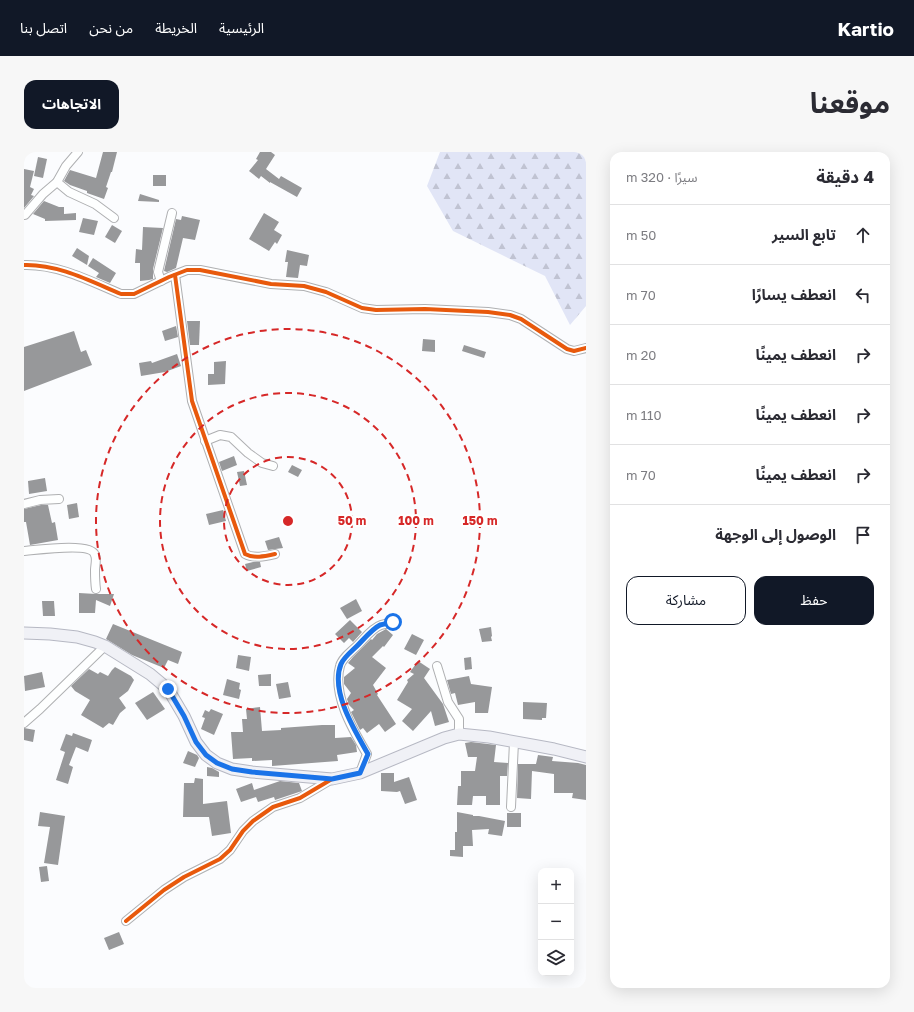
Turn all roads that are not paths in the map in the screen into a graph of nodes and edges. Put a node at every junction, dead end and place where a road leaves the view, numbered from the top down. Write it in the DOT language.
graph roads {
  1 [pos="78,152"];
  2 [pos="57,182"];
  3 [pos="172,213"];
  4 [pos="24,215"];
  5 [pos="114,218"];
  6 [pos="24,265"];
  7 [pos="175,275"];
  8 [pos="161,281"];
  9 [pos="586,348"];
  10 [pos="205,441"];
  11 [pos="273,466"];
  12 [pos="59,499"];
  13 [pos="24,504"];
  14 [pos="24,551"];
  15 [pos="275,554"];
  16 [pos="96,589"];
  17 [pos="393,622"];
  18 [pos="24,633"];
  19 [pos="105,646"];
  20 [pos="437,666"];
  21 [pos="24,723"];
  22 [pos="459,734"];
  23 [pos="514,742"];
  24 [pos="586,757"];
  25 [pos="360,773"];
  26 [pos="332,779"];
  27 [pos="511,807"];
  28 [pos="126,920"];
  1 -- 2 [label="street"];
  2 -- 4 [label="street"];
  2 -- 5 [label="street"];
  3 -- 8 [label="street"];
  6 -- 8 [label="street"];
  7 -- 8 [label="street"];
  7 -- 9 [label="street"];
  7 -- 10 [label="street"];
  10 -- 11 [label="street"];
  10 -- 15 [label="street"];
  12 -- 13 [label="street"];
  14 -- 16 [label="street"];
  17 -- 25 [label="street"];
  18 -- 19 [label="main road"];
  19 -- 21 [label="street"];
  19 -- 26 [label="main road"];
  20 -- 22 [label="street"];
  22 -- 23 [label="main road"];
  22 -- 25 [label="main road"];
  23 -- 24 [label="main road"];
  23 -- 27 [label="street"];
  25 -- 26 [label="main road"];
  26 -- 28 [label="street"];
}
